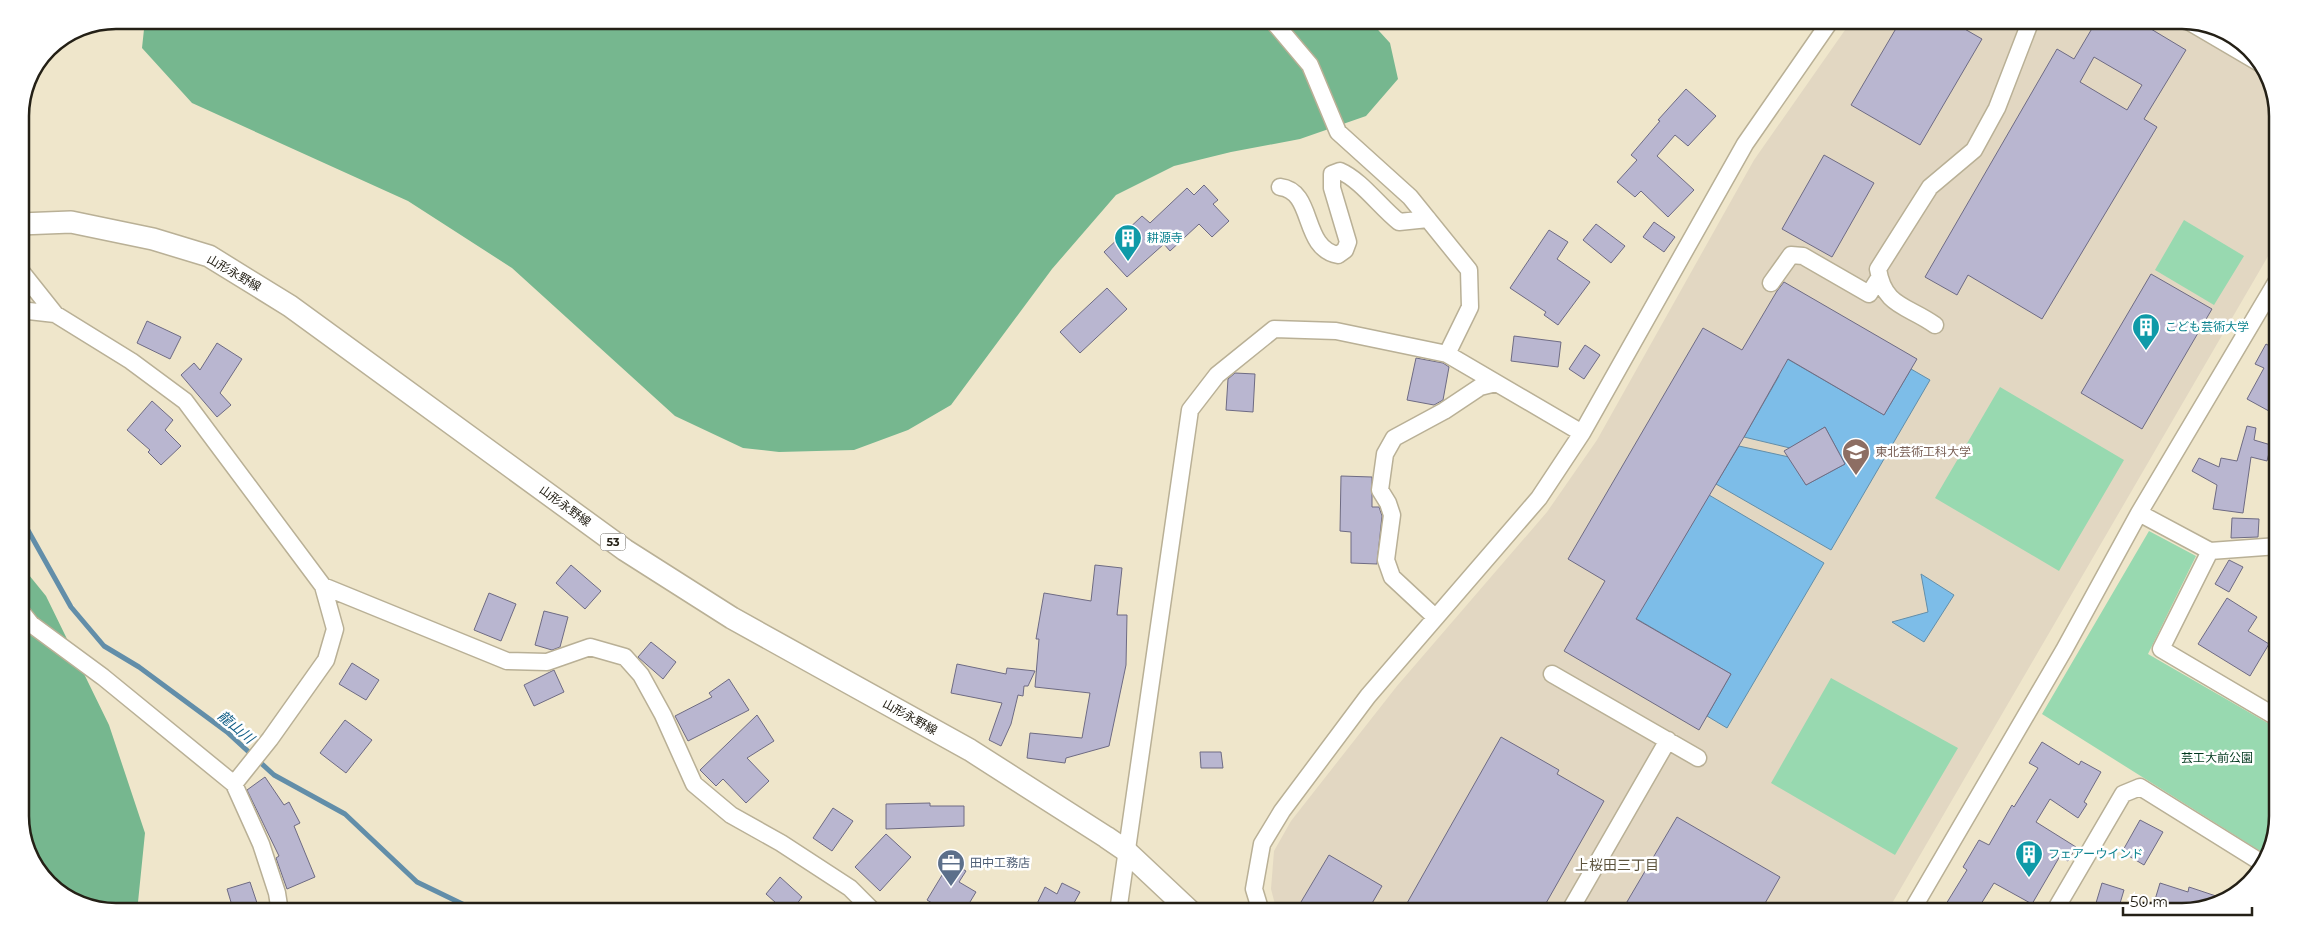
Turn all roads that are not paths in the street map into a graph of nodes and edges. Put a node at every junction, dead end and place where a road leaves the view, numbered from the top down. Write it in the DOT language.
graph roads {
  1 [pos="1279,29"];
  2 [pos="1825,29"];
  3 [pos="2028,29"];
  4 [pos="2208,33"];
  5 [pos="2242,53"];
  6 [pos="1280,187"];
  7 [pos="1428,219"];
  8 [pos="29,224"];
  9 [pos="1879,278"];
  10 [pos="29,281"];
  11 [pos="1771,283"];
  12 [pos="2269,294"];
  13 [pos="29,311"];
  14 [pos="55,314"];
  15 [pos="1935,325"];
  16 [pos="1447,354"];
  17 [pos="1496,383"];
  18 [pos="1582,433"];
  19 [pos="2139,513"];
  20 [pos="2269,547"];
  21 [pos="2210,551"];
  22 [pos="323,586"];
  23 [pos="1435,616"];
  24 [pos="29,621"];
  25 [pos="1552,674"];
  26 [pos="2269,713"];
  27 [pos="1668,740"];
  28 [pos="1698,758"];
  29 [pos="234,784"];
  30 [pos="1125,850"];
  31 [pos="2258,860"];
  32 [pos="279,903"];
  33 [pos="865,903"];
  34 [pos="1119,903"];
  35 [pos="1181,903"];
  36 [pos="1258,903"];
  37 [pos="1574,903"];
  38 [pos="1916,903"];
  39 [pos="2059,903"];
  1 -- 7 [label="street"];
  2 -- 18 [label="street"];
  3 -- 9 [label="street"];
  4 -- 5 [label="street"];
  6 -- 7 [label="street"];
  7 -- 16 [label="street"];
  8 -- 30 [label="main road, 山形永野線 / 53"];
  9 -- 11 [label="street"];
  9 -- 15 [label="street"];
  10 -- 14 [label="street"];
  12 -- 19 [label="street"];
  13 -- 14 [label="street"];
  14 -- 22 [label="street"];
  16 -- 17 [label="street"];
  16 -- 30 [label="street"];
  17 -- 18 [label="street"];
  17 -- 23 [label="street"];
  18 -- 23 [label="street"];
  19 -- 21 [label="street"];
  19 -- 38 [label="street"];
  20 -- 21 [label="street"];
  21 -- 26 [label="street"];
  22 -- 29 [label="street"];
  22 -- 33 [label="street"];
  23 -- 36 [label="street"];
  24 -- 29 [label="street"];
  25 -- 27 [label="street"];
  27 -- 28 [label="street"];
  27 -- 37 [label="street"];
  29 -- 32 [label="street"];
  30 -- 34 [label="street"];
  30 -- 35 [label="main road, 山形永野線 / 53"];
  31 -- 39 [label="street"];
}
